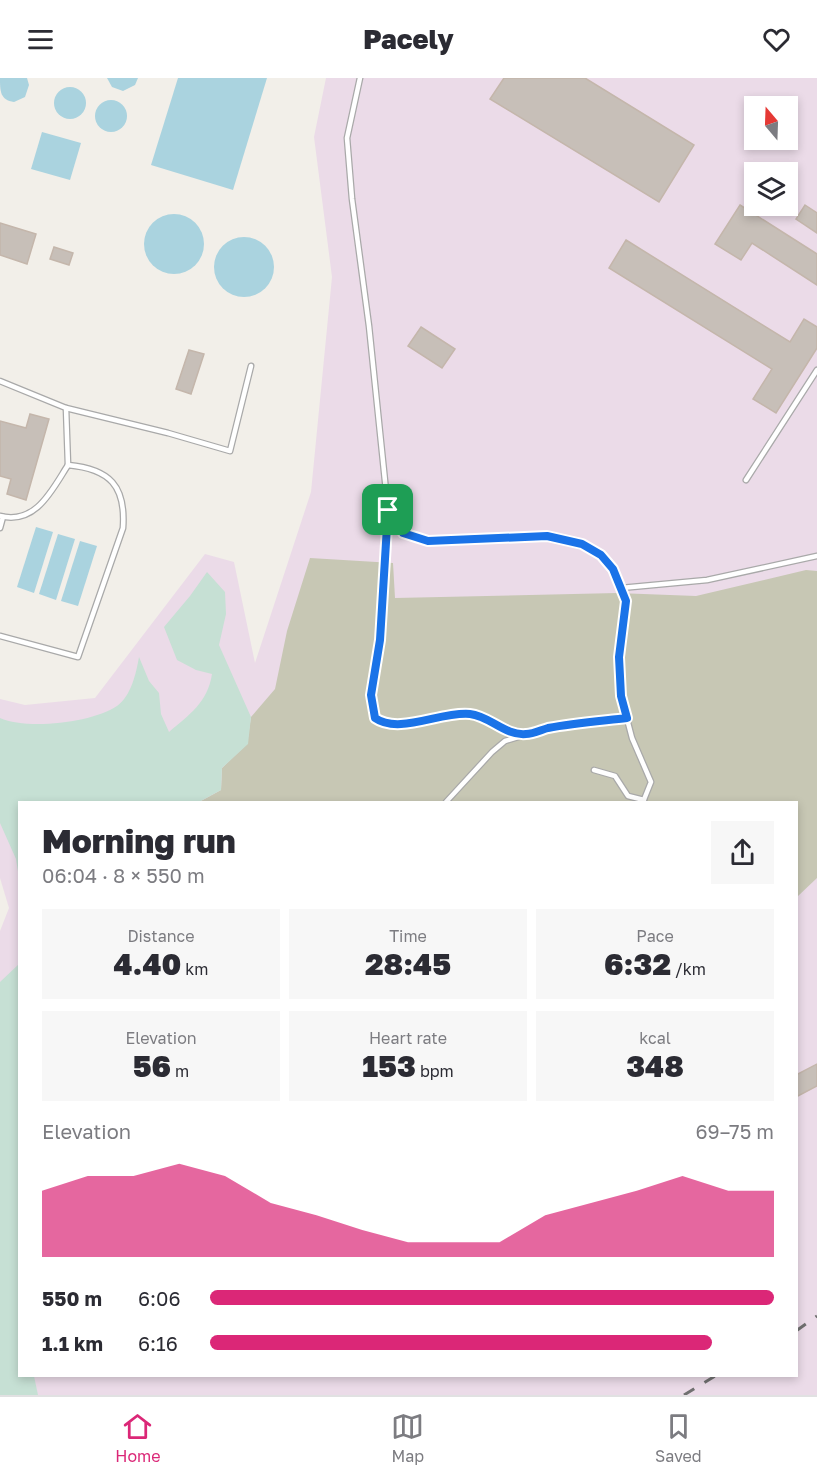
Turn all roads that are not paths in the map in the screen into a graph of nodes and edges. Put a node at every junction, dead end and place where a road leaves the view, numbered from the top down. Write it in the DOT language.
graph roads {
  1 [pos="360,78"];
  2 [pos="251,366"];
  3 [pos="817,370"];
  4 [pos="0,381"];
  5 [pos="66,408"];
  6 [pos="68,465"];
  7 [pos="746,480"];
  8 [pos="388,510"];
  9 [pos="2,516"];
  10 [pos="0,528"];
  11 [pos="817,556"];
  12 [pos="621,588"];
  13 [pos="0,636"];
  14 [pos="627,718"];
  15 [pos="526,735"];
  16 [pos="594,770"];
  17 [pos="448,801"];
  18 [pos="644,801"];
  1 -- 8 [label="lane"];
  2 -- 5 [label="lane"];
  3 -- 7 [label="lane"];
  4 -- 5 [label="lane"];
  5 -- 6 [label="lane"];
  6 -- 9 [label="lane"];
  6 -- 13 [label="lane"];
  8 -- 12 [label="lane"];
  8 -- 15 [label="lane"];
  9 -- 10 [label="lane"];
  11 -- 12 [label="lane"];
  12 -- 14 [label="lane"];
  14 -- 15 [label="lane"];
  14 -- 18 [label="lane"];
  15 -- 17 [label="lane"];
  16 -- 18 [label="lane"];
}
